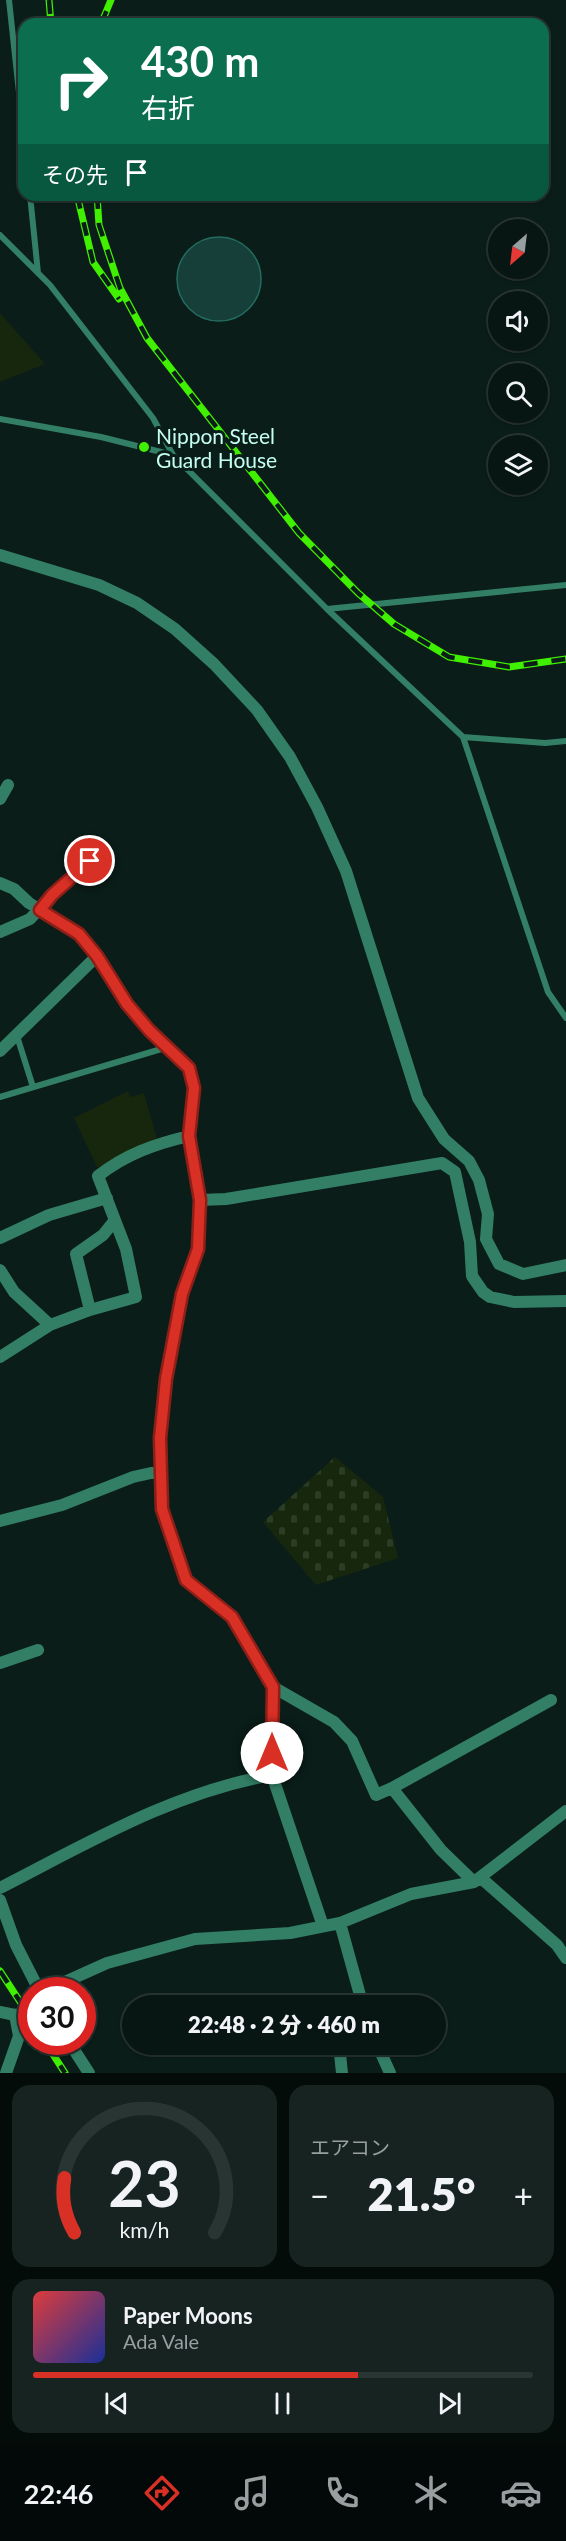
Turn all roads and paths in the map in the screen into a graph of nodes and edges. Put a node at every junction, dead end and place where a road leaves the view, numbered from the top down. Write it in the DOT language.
graph roads {
  1 [pos="9,0"];
  2 [pos="18,83"];
  3 [pos="31,201"];
  4 [pos="0,235"];
  5 [pos="38,273"];
  6 [pos="0,418"];
  7 [pos="173,455"];
  8 [pos="0,555"];
  9 [pos="566,585"];
  10 [pos="327,609"];
  11 [pos="463,737"];
  12 [pos="566,741"];
  13 [pos="8,785"];
  14 [pos="0,799"];
  15 [pos="90,861"];
  16 [pos="0,883"];
  17 [pos="40,910"];
  18 [pos="0,932"];
  19 [pos="97,956"];
  20 [pos="566,1018"];
  21 [pos="17,1036"];
  22 [pos="168,1047"];
  23 [pos="0,1051"];
  24 [pos="33,1087"];
  25 [pos="0,1097"];
  26 [pos="189,1136"];
  27 [pos="107,1198"];
  28 [pos="200,1200"];
  29 [pos="115,1220"];
  30 [pos="0,1238"];
  31 [pos="486,1239"];
  32 [pos="470,1242"];
  33 [pos="566,1265"];
  34 [pos="0,1270"];
  35 [pos="566,1301"];
  36 [pos="90,1310"];
  37 [pos="50,1325"];
  38 [pos="0,1357"];
  39 [pos="160,1471"];
  40 [pos="0,1521"];
  41 [pos="38,1650"];
  42 [pos="0,1663"];
  43 [pos="273,1687"];
  44 [pos="551,1700"];
  45 [pos="272,1775"];
  46 [pos="392,1788"];
  47 [pos="565,1814"];
  48 [pos="477,1880"];
  49 [pos="0,1888"];
  50 [pos="0,1900"];
  51 [pos="340,1923"];
  52 [pos="323,1926"];
  53 [pos="561,1941"];
  54 [pos="566,1958"];
  55 [pos="32,1977"];
  56 [pos="75,1977"];
  57 [pos="360,1995"];
  58 [pos="0,2012"];
  59 [pos="18,2014"];
  60 [pos="15,2015"];
  61 [pos="77,2055"];
  62 [pos="340,2055"];
  63 [pos="382,2055"];
  64 [pos="7,2073"];
  65 [pos="89,2073"];
  66 [pos="342,2073"];
  67 [pos="390,2073"];
  1 -- 2 [label="lane"];
  3 -- 5 [label="lane"];
  4 -- 5 [label="lane"];
  5 -- 7 [label="lane"];
  6 -- 7 [label="lane"];
  7 -- 10 [label="lane"];
  8 -- 31 [label="street"];
  9 -- 10 [label="lane"];
  10 -- 11 [label="lane"];
  11 -- 12 [label="lane"];
  11 -- 20 [label="lane"];
  13 -- 14 [label="street"];
  15 -- 17 [label="street"];
  16 -- 17 [label="street"];
  17 -- 18 [label="street"];
  17 -- 19 [label="street"];
  19 -- 21 [label="street"];
  19 -- 22 [label="street"];
  21 -- 23 [label="street"];
  21 -- 24 [label="lane"];
  22 -- 24 [label="lane"];
  22 -- 26 [label="street"];
  24 -- 25 [label="lane"];
  26 -- 27 [label="street"];
  26 -- 28 [label="street"];
  27 -- 29 [label="street"];
  27 -- 30 [label="street"];
  28 -- 32 [label="street"];
  28 -- 39 [label="street"];
  29 -- 36 [label="street"];
  29 -- 36 [label="street"];
  31 -- 32 [label="street"];
  31 -- 33 [label="street"];
  32 -- 35 [label="street"];
  34 -- 37 [label="street"];
  36 -- 37 [label="street"];
  37 -- 38 [label="street"];
  39 -- 40 [label="street"];
  39 -- 43 [label="street"];
  41 -- 42 [label="street"];
  43 -- 45 [label="street"];
  43 -- 46 [label="street"];
  44 -- 46 [label="street"];
  45 -- 49 [label="street"];
  45 -- 52 [label="street"];
  46 -- 48 [label="street"];
  47 -- 48 [label="street"];
  48 -- 51 [label="street"];
  48 -- 53 [label="street"];
  50 -- 55 [label="street"];
  51 -- 52 [label="street"];
  51 -- 57 [label="street"];
  52 -- 56 [label="street"];
  53 -- 54 [label="street"];
  58 -- 60 [label="street"];
  59 -- 60 [label="street"];
  60 -- 64 [label="street"];
  61 -- 65 [label="street"];
  62 -- 66 [label="street"];
  63 -- 67 [label="street"];
}
